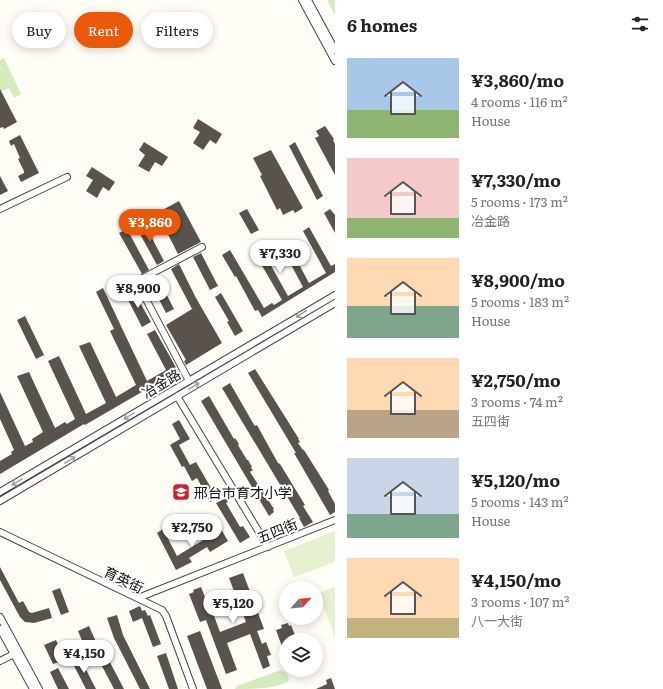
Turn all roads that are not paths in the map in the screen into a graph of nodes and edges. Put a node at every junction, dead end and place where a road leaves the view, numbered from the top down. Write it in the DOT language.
graph roads {
  1 [pos="302,0"];
  2 [pos="308,0"];
  3 [pos="335,50"];
  4 [pos="335,61"];
  5 [pos="67,177"];
  6 [pos="0,209"];
  7 [pos="202,247"];
  8 [pos="335,295"];
  9 [pos="335,303"];
  10 [pos="189,381"];
  11 [pos="177,396"];
  12 [pos="0,492"];
  13 [pos="0,501"];
  14 [pos="335,520"];
  15 [pos="0,532"];
  16 [pos="268,546"];
  17 [pos="138,598"];
  18 [pos="0,618"];
  19 [pos="0,628"];
  20 [pos="14,654"];
  21 [pos="0,661"];
  22 [pos="33,689"];
  23 [pos="39,689"];
  24 [pos="193,689"];
  1 -- 4 [label="street"];
  2 -- 3 [label="street"];
  5 -- 6 [label="street"];
  7 -- 10 [label="street"];
  8 -- 10 [label="street, 冶金路, one-way"];
  11 -- 9 [label="street, 冶金路, one-way"];
  10 -- 12 [label="street, 冶金路, one-way"];
  13 -- 11 [label="street, 冶金路, one-way"];
  11 -- 16 [label="street"];
  14 -- 16 [label="street, 五四街"];
  15 -- 17 [label="street, 育英街"];
  16 -- 17 [label="street, 五四街"];
  17 -- 24 [label="street, 育英街"];
  18 -- 23 [label="street"];
  19 -- 20 [label="street"];
  20 -- 21 [label="street"];
  20 -- 22 [label="street"];
}
